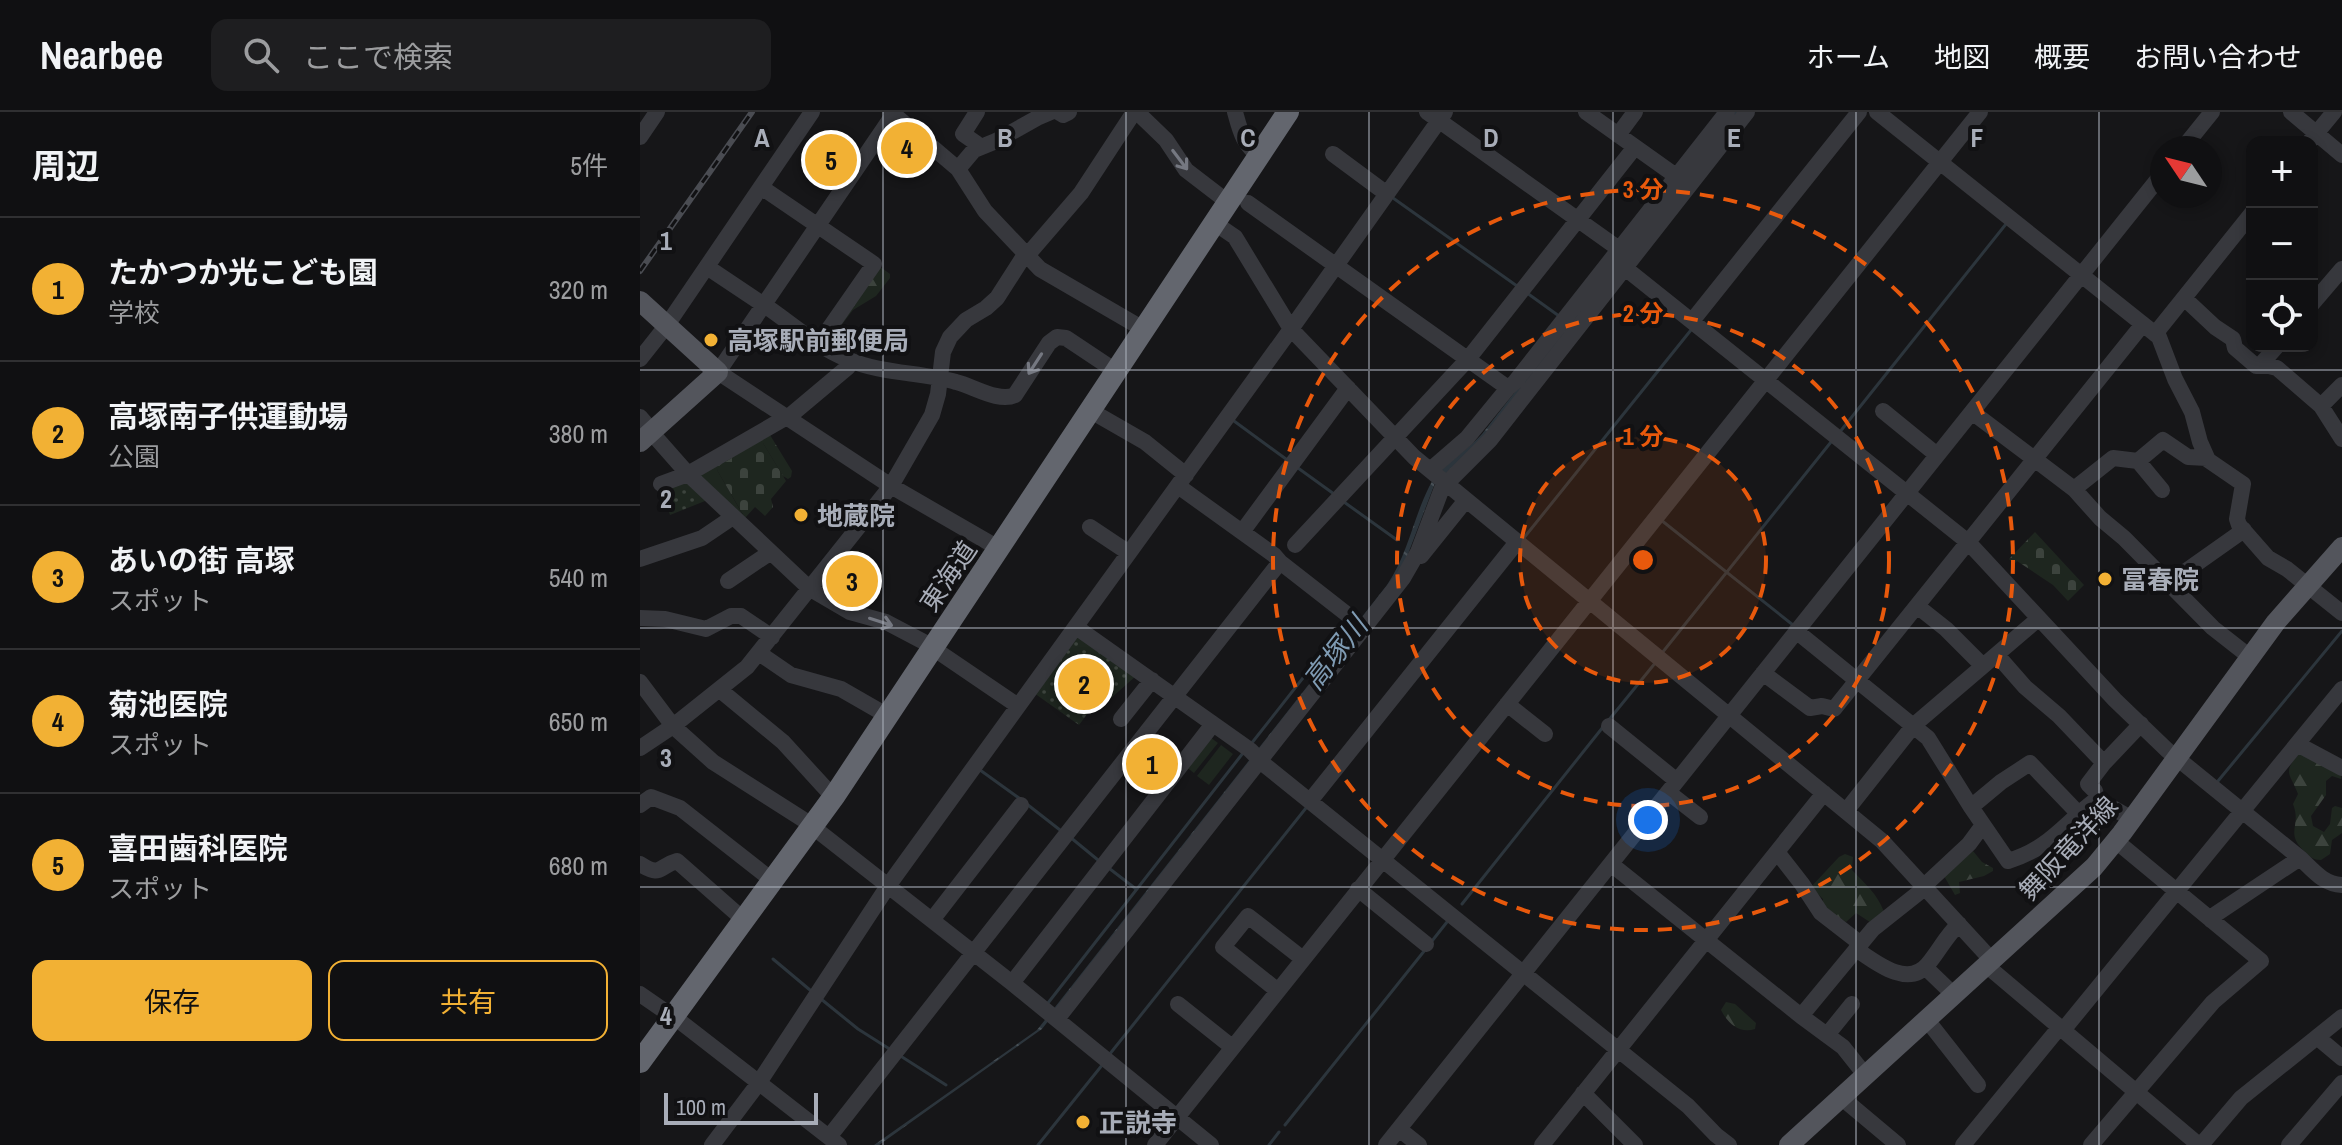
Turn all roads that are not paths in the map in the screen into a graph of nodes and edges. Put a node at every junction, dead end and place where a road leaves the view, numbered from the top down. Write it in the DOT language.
graph roads {
  1 [pos="657,112"];
  2 [pos="812,112"];
  3 [pos="977,112"];
  4 [pos="1051,112"];
  5 [pos="1058,112"];
  6 [pos="1069,112"];
  7 [pos="1135,112"];
  8 [pos="1235,112"];
  9 [pos="1288,112"];
  10 [pos="1586,112"];
  11 [pos="1635,112"];
  12 [pos="1727,112"];
  13 [pos="1747,112"];
  14 [pos="1859,112"];
  15 [pos="1877,112"];
  16 [pos="1980,112"];
  17 [pos="2212,112"];
  18 [pos="2291,112"];
  19 [pos="2334,112"];
  20 [pos="894,113"];
  21 [pos="1031,115"];
  22 [pos="1437,115"];
  23 [pos="1618,135"];
  24 [pos="2193,136"];
  25 [pos="2311,136"];
  26 [pos="2315,136"];
  27 [pos="640,137"];
  28 [pos="2318,141"];
  29 [pos="1635,147"];
  30 [pos="979,148"];
  31 [pos="1333,154"];
  32 [pos="2342,155"];
  33 [pos="1260,156"];
  34 [pos="1940,162"];
  35 [pos="958,169"];
  36 [pos="1676,176"];
  37 [pos="761,187"];
  38 [pos="2150,189"];
  39 [pos="1387,194"];
  40 [pos="1239,203"];
  41 [pos="1578,220"];
  42 [pos="2246,220"];
  43 [pos="1216,224"];
  44 [pos="818,226"];
  45 [pos="1619,249"];
  46 [pos="1026,255"];
  47 [pos="1336,266"];
  48 [pos="707,267"];
  49 [pos="1625,268"];
  50 [pos="2342,269"];
  51 [pos="2081,275"];
  52 [pos="2318,297"];
  53 [pos="2184,298"];
  54 [pos="640,301"];
  55 [pos="764,305"];
  56 [pos="1692,321"];
  57 [pos="667,325"];
  58 [pos="1291,329"];
  59 [pos="2149,329"];
  60 [pos="1145,330"];
  61 [pos="819,343"];
  62 [pos="2272,352"];
  63 [pos="640,359"];
  64 [pos="1468,359"];
  65 [pos="851,361"];
  66 [pos="2263,366"];
  67 [pos="718,372"];
  68 [pos="1117,372"];
  69 [pos="940,379"];
  70 [pos="1766,380"];
  71 [pos="2342,385"];
  72 [pos="1348,388"];
  73 [pos="1508,388"];
  74 [pos="2321,406"];
  75 [pos="1091,411"];
  76 [pos="1883,411"];
  77 [pos="1972,412"];
  78 [pos="786,417"];
  79 [pos="646,431"];
  80 [pos="1395,438"];
  81 [pos="2342,439"];
  82 [pos="1937,455"];
  83 [pos="2207,458"];
  84 [pos="2034,459"];
  85 [pos="2138,461"];
  86 [pos="688,474"];
  87 [pos="1438,477"];
  88 [pos="1182,480"];
  89 [pos="661,484"];
  90 [pos="891,486"];
  91 [pos="2074,489"];
  92 [pos="2162,490"];
  93 [pos="1907,493"];
  94 [pos="1466,500"];
  95 [pos="733,517"];
  96 [pos="1090,527"];
  97 [pos="2244,530"];
  98 [pos="1242,532"];
  99 [pos="1517,542"];
  100 [pos="1968,542"];
  101 [pos="1295,545"];
  102 [pos="2342,547"];
  103 [pos="1000,549"];
  104 [pos="771,552"];
  105 [pos="1129,553"];
  106 [pos="640,559"];
  107 [pos="1280,562"];
  108 [pos="1411,566"];
  109 [pos="728,581"];
  110 [pos="2169,583"];
  111 [pos="2307,585"];
  112 [pos="809,588"];
  113 [pos="1590,601"];
  114 [pos="1917,606"];
  115 [pos="2342,613"];
  116 [pos="640,618"];
  117 [pos="1353,619"];
  118 [pos="2038,619"];
  119 [pos="1076,627"];
  120 [pos="1796,631"];
  121 [pos="772,637"];
  122 [pos="933,648"];
  123 [pos="759,653"];
  124 [pos="1997,655"];
  125 [pos="2250,657"];
  126 [pos="1983,666"];
  127 [pos="1763,673"];
  128 [pos="1152,680"];
  129 [pos="1857,680"];
  130 [pos="640,682"];
  131 [pos="2342,689"];
  132 [pos="720,690"];
  133 [pos="1175,696"];
  134 [pos="1507,704"];
  135 [pos="1018,706"];
  136 [pos="888,716"];
  137 [pos="1730,716"];
  138 [pos="1121,719"];
  139 [pos="1213,724"];
  140 [pos="2141,724"];
  141 [pos="1914,725"];
  142 [pos="673,726"];
  143 [pos="1609,726"];
  144 [pos="1545,734"];
  145 [pos="2297,744"];
  146 [pos="640,748"];
  147 [pos="1257,757"];
  148 [pos="2177,758"];
  149 [pos="2104,763"];
  150 [pos="2342,768"];
  151 [pos="1673,786"];
  152 [pos="1824,793"];
  153 [pos="835,795"];
  154 [pos="2097,799"];
  155 [pos="1310,801"];
  156 [pos="640,805"];
  157 [pos="1021,805"];
  158 [pos="1971,807"];
  159 [pos="1846,811"];
  160 [pos="2242,811"];
  161 [pos="2078,813"];
  162 [pos="1700,817"];
  163 [pos="2132,819"];
  164 [pos="1983,825"];
  165 [pos="812,827"];
  166 [pos="2116,841"];
  167 [pos="1777,852"];
  168 [pos="2300,858"];
  169 [pos="1382,860"];
  170 [pos="640,864"];
  171 [pos="1611,864"];
  172 [pos="773,881"];
  173 [pos="2342,885"];
  174 [pos="888,886"];
  175 [pos="1925,887"];
  176 [pos="1358,889"];
  177 [pos="2177,891"];
  178 [pos="744,920"];
  179 [pos="932,920"];
  180 [pos="2211,920"];
  181 [pos="1959,924"];
  182 [pos="1706,940"];
  183 [pos="1426,944"];
  184 [pos="1859,946"];
  185 [pos="973,952"];
  186 [pos="1303,959"];
  187 [pos="1990,963"];
  188 [pos="1926,968"];
  189 [pos="1523,973"];
  190 [pos="1012,983"];
  191 [pos="1278,991"];
  192 [pos="640,994"];
  193 [pos="1954,995"];
  194 [pos="1178,1004"];
  195 [pos="1852,1004"];
  196 [pos="1053,1016"];
  197 [pos="1801,1016"];
  198 [pos="2342,1017"];
  199 [pos="672,1018"];
  200 [pos="1927,1020"];
  201 [pos="2061,1028"];
  202 [pos="1827,1035"];
  203 [pos="2317,1037"];
  204 [pos="1232,1047"];
  205 [pos="1618,1050"];
  206 [pos="2342,1058"];
  207 [pos="640,1062"];
  208 [pos="1866,1076"];
  209 [pos="2342,1083"];
  210 [pos="758,1084"];
  211 [pos="1978,1085"];
  212 [pos="2137,1092"];
  213 [pos="1583,1093"];
  214 [pos="1842,1098"];
  215 [pos="1177,1117"];
  216 [pos="1399,1129"];
  217 [pos="834,1141"];
  218 [pos="712,1145"];
  219 [pos="1155,1145"];
  220 [pos="1211,1145"];
  221 [pos="1386,1145"];
  222 [pos="1419,1145"];
  223 [pos="1542,1145"];
  224 [pos="1635,1145"];
  225 [pos="1729,1145"];
  226 [pos="1789,1145"];
  227 [pos="1898,1145"];
  228 [pos="1963,1145"];
  229 [pos="2091,1145"];
  230 [pos="2200,1145"];
  231 [pos="2289,1145"];
  1 -- 27 [label="street"];
  2 -- 37 [label="street"];
  3 -- 30 [label="street"];
  4 -- 21 [label="street"];
  5 -- 6 [label="street"];
  7 -- 40 [label="street, one-way"];
  7 -- 46 [label="street"];
  8 -- 33 [label="street"];
  9 -- 33 [label="highway, 東海道"];
  10 -- 23 [label="street"];
  11 -- 23 [label="street"];
  12 -- 36 [label="street"];
  13 -- 49 [label="street"];
  14 -- 56 [label="street"];
  15 -- 34 [label="street"];
  16 -- 34 [label="street"];
  17 -- 24 [label="street"];
  18 -- 25 [label="street"];
  19 -- 26 [label="street"];
  20 -- 35 [label="street"];
  20 -- 44 [label="street"];
  21 -- 30 [label="street"];
  22 -- 39 [label="street"];
  22 -- 41 [label="street"];
  23 -- 29 [label="street"];
  28 -- 32 [label="street"];
  29 -- 36 [label="street"];
  29 -- 41 [label="street"];
  30 -- 35 [label="street"];
  31 -- 39 [label="street"];
  33 -- 40 [label="highway, 東海道"];
  34 -- 51 [label="street"];
  34 -- 70 [label="street"];
  35 -- 46 [label="street"];
  36 -- 45 [label="street"];
  37 -- 44 [label="street"];
  37 -- 48 [label="street"];
  38 -- 51 [label="street"];
  39 -- 47 [label="street"];
  40 -- 43 [label="highway, 東海道"];
  40 -- 47 [label="street"];
  41 -- 45 [label="street"];
  41 -- 64 [label="street"];
  42 -- 53 [label="street"];
  43 -- 58 [label="street"];
  43 -- 60 [label="highway, 東海道"];
  44 -- 55 [label="street"];
  44 -- 61 [label="street"];
  45 -- 73 [label="street"];
  46 -- 60 [label="street"];
  46 -- 69 [label="street"];
  47 -- 58 [label="street"];
  47 -- 64 [label="street"];
  48 -- 55 [label="street"];
  48 -- 57 [label="street"];
  49 -- 56 [label="street"];
  49 -- 87 [label="street"];
  50 -- 52 [label="street"];
  51 -- 59 [label="street"];
  51 -- 77 [label="street"];
  53 -- 59 [label="street"];
  53 -- 66 [label="street"];
  54 -- 57 [label="main road"];
  55 -- 61 [label="street"];
  55 -- 67 [label="street"];
  56 -- 70 [label="street"];
  57 -- 63 [label="street"];
  57 -- 67 [label="main road"];
  58 -- 72 [label="street"];
  58 -- 88 [label="street"];
  59 -- 83 [label="street"];
  59 -- 84 [label="street"];
  60 -- 68 [label="highway, 東海道"];
  61 -- 65 [label="street"];
  62 -- 66 [label="street"];
  64 -- 73 [label="street"];
  64 -- 80 [label="street"];
  65 -- 69 [label="street"];
  65 -- 78 [label="street"];
  66 -- 74 [label="street"];
  67 -- 78 [label="street"];
  67 -- 79 [label="main road"];
  68 -- 69 [label="street, one-way"];
  68 -- 75 [label="highway, 東海道"];
  69 -- 90 [label="street"];
  70 -- 93 [label="street"];
  70 -- 113 [label="street"];
  71 -- 74 [label="street"];
  72 -- 80 [label="street"];
  72 -- 98 [label="street"];
  73 -- 87 [label="street"];
  74 -- 81 [label="street"];
  75 -- 88 [label="street"];
  75 -- 103 [label="highway, 東海道"];
  76 -- 82 [label="street"];
  77 -- 82 [label="street"];
  77 -- 84 [label="street"];
  78 -- 86 [label="street"];
  78 -- 90 [label="street"];
  79 -- 86 [label="street"];
  80 -- 87 [label="street"];
  80 -- 101 [label="street"];
  82 -- 93 [label="street"];
  83 -- 85 [label="street"];
  83 -- 97 [label="street"];
  84 -- 91 [label="street"];
  84 -- 100 [label="street"];
  85 -- 91 [label="street"];
  85 -- 92 [label="street"];
  86 -- 89 [label="street"];
  86 -- 95 [label="street"];
  87 -- 94 [label="street"];
  87 -- 108 [label="street"];
  88 -- 98 [label="street"];
  88 -- 105 [label="street"];
  90 -- 103 [label="street"];
  90 -- 112 [label="street"];
  91 -- 110 [label="street"];
  93 -- 100 [label="street"];
  93 -- 120 [label="street"];
  94 -- 99 [label="street"];
  94 -- 108 [label="street"];
  95 -- 104 [label="street"];
  95 -- 106 [label="street"];
  96 -- 105 [label="street"];
  97 -- 110 [label="street"];
  97 -- 111 [label="street"];
  98 -- 107 [label="street"];
  99 -- 113 [label="street"];
  99 -- 155 [label="street"];
  100 -- 114 [label="street"];
  100 -- 118 [label="street"];
  102 -- 111 [label="main road, 舞阪竜洋線"];
  103 -- 122 [label="highway, 東海道"];
  104 -- 109 [label="street"];
  104 -- 112 [label="street"];
  105 -- 119 [label="street"];
  107 -- 117 [label="street"];
  107 -- 133 [label="street"];
  108 -- 147 [label="street"];
  110 -- 125 [label="street"];
  111 -- 115 [label="street"];
  111 -- 125 [label="main road, 舞阪竜洋線"];
  112 -- 121 [label="street"];
  112 -- 122 [label="street, one-way"];
  113 -- 134 [label="street"];
  113 -- 137 [label="street"];
  114 -- 126 [label="street"];
  114 -- 129 [label="street"];
  116 -- 121 [label="street"];
  118 -- 124 [label="street"];
  118 -- 140 [label="street"];
  119 -- 128 [label="street"];
  119 -- 135 [label="street"];
  120 -- 127 [label="street"];
  120 -- 129 [label="street"];
  121 -- 123 [label="street"];
  122 -- 135 [label="street"];
  122 -- 136 [label="highway, 東海道"];
  123 -- 132 [label="street"];
  123 -- 136 [label="street"];
  124 -- 126 [label="street"];
  124 -- 149 [label="street"];
  125 -- 148 [label="main road, 舞阪竜洋線"];
  126 -- 141 [label="street"];
  127 -- 129 [label="street"];
  127 -- 137 [label="street"];
  128 -- 133 [label="street"];
  128 -- 138 [label="street"];
  129 -- 141 [label="street"];
  130 -- 142 [label="street"];
  131 -- 145 [label="street"];
  132 -- 142 [label="street"];
  132 -- 153 [label="street"];
  133 -- 139 [label="street"];
  133 -- 185 [label="street"];
  134 -- 144 [label="street"];
  134 -- 169 [label="street"];
  135 -- 174 [label="street"];
  136 -- 153 [label="highway, 東海道"];
  137 -- 151 [label="street"];
  137 -- 152 [label="street"];
  139 -- 147 [label="street"];
  139 -- 190 [label="street"];
  140 -- 148 [label="street"];
  140 -- 149 [label="street"];
  141 -- 158 [label="street"];
  141 -- 159 [label="street"];
  142 -- 146 [label="street"];
  142 -- 165 [label="street"];
  143 -- 151 [label="street"];
  145 -- 150 [label="street"];
  145 -- 160 [label="street"];
  147 -- 155 [label="street"];
  147 -- 196 [label="street"];
  148 -- 160 [label="street"];
  148 -- 163 [label="main road, 舞阪竜洋線"];
  149 -- 154 [label="street"];
  151 -- 162 [label="street"];
  151 -- 171 [label="street"];
  152 -- 159 [label="street"];
  152 -- 167 [label="street"];
  153 -- 165 [label="highway, 東海道"];
  154 -- 161 [label="street"];
  154 -- 163 [label="street"];
  155 -- 169 [label="street"];
  156 -- 172 [label="street"];
  157 -- 179 [label="street"];
  158 -- 161 [label="street"];
  158 -- 164 [label="street"];
  159 -- 175 [label="street"];
  160 -- 168 [label="street"];
  160 -- 177 [label="street"];
  161 -- 164 [label="street"];
  163 -- 166 [label="main road, 舞阪竜洋線"];
  164 -- 175 [label="street"];
  165 -- 172 [label="highway, 東海道"];
  165 -- 174 [label="street"];
  166 -- 177 [label="street"];
  166 -- 187 [label="main road, 舞阪竜洋線"];
  167 -- 182 [label="street"];
  167 -- 184 [label="street"];
  168 -- 173 [label="street"];
  168 -- 180 [label="street"];
  169 -- 176 [label="street"];
  169 -- 189 [label="street"];
  170 -- 178 [label="street"];
  171 -- 182 [label="street"];
  171 -- 189 [label="street"];
  172 -- 178 [label="highway, 東海道"];
  174 -- 179 [label="street"];
  174 -- 210 [label="street"];
  175 -- 181 [label="street"];
  175 -- 184 [label="street"];
  176 -- 183 [label="street"];
  176 -- 186 [label="street"];
  177 -- 180 [label="street"];
  177 -- 201 [label="street"];
  178 -- 199 [label="highway, 東海道"];
  179 -- 185 [label="street"];
  180 -- 212 [label="street"];
  181 -- 187 [label="street"];
  181 -- 188 [label="street"];
  182 -- 197 [label="street"];
  182 -- 205 [label="street"];
  184 -- 188 [label="street"];
  184 -- 197 [label="street"];
  185 -- 190 [label="street"];
  185 -- 217 [label="street"];
  186 -- 191 [label="street"];
  186 -- 191 [label="street"];
  187 -- 193 [label="main road, 舞阪竜洋線"];
  187 -- 201 [label="street"];
  188 -- 193 [label="street"];
  189 -- 205 [label="street"];
  189 -- 216 [label="street"];
  190 -- 196 [label="street"];
  191 -- 204 [label="street"];
  192 -- 199 [label="street"];
  193 -- 200 [label="main road, 舞阪竜洋線"];
  194 -- 204 [label="street"];
  195 -- 202 [label="street"];
  196 -- 215 [label="street"];
  197 -- 202 [label="street"];
  198 -- 203 [label="street"];
  199 -- 207 [label="highway, 東海道"];
  199 -- 210 [label="street"];
  200 -- 208 [label="main road, 舞阪竜洋線"];
  200 -- 211 [label="street"];
  201 -- 212 [label="street"];
  201 -- 228 [label="street"];
  202 -- 208 [label="street"];
  203 -- 206 [label="street"];
  203 -- 230 [label="street"];
  204 -- 215 [label="street"];
  205 -- 213 [label="street"];
  205 -- 225 [label="street"];
  208 -- 214 [label="main road, 舞阪竜洋線"];
  209 -- 231 [label="street"];
  210 -- 217 [label="street"];
  210 -- 218 [label="street"];
  212 -- 229 [label="street"];
  212 -- 230 [label="street"];
  213 -- 223 [label="street"];
  213 -- 224 [label="street"];
  214 -- 226 [label="main road, 舞阪竜洋線"];
  214 -- 227 [label="street"];
  215 -- 219 [label="street"];
  215 -- 220 [label="street"];
  216 -- 221 [label="street"];
  216 -- 222 [label="street"];
}
